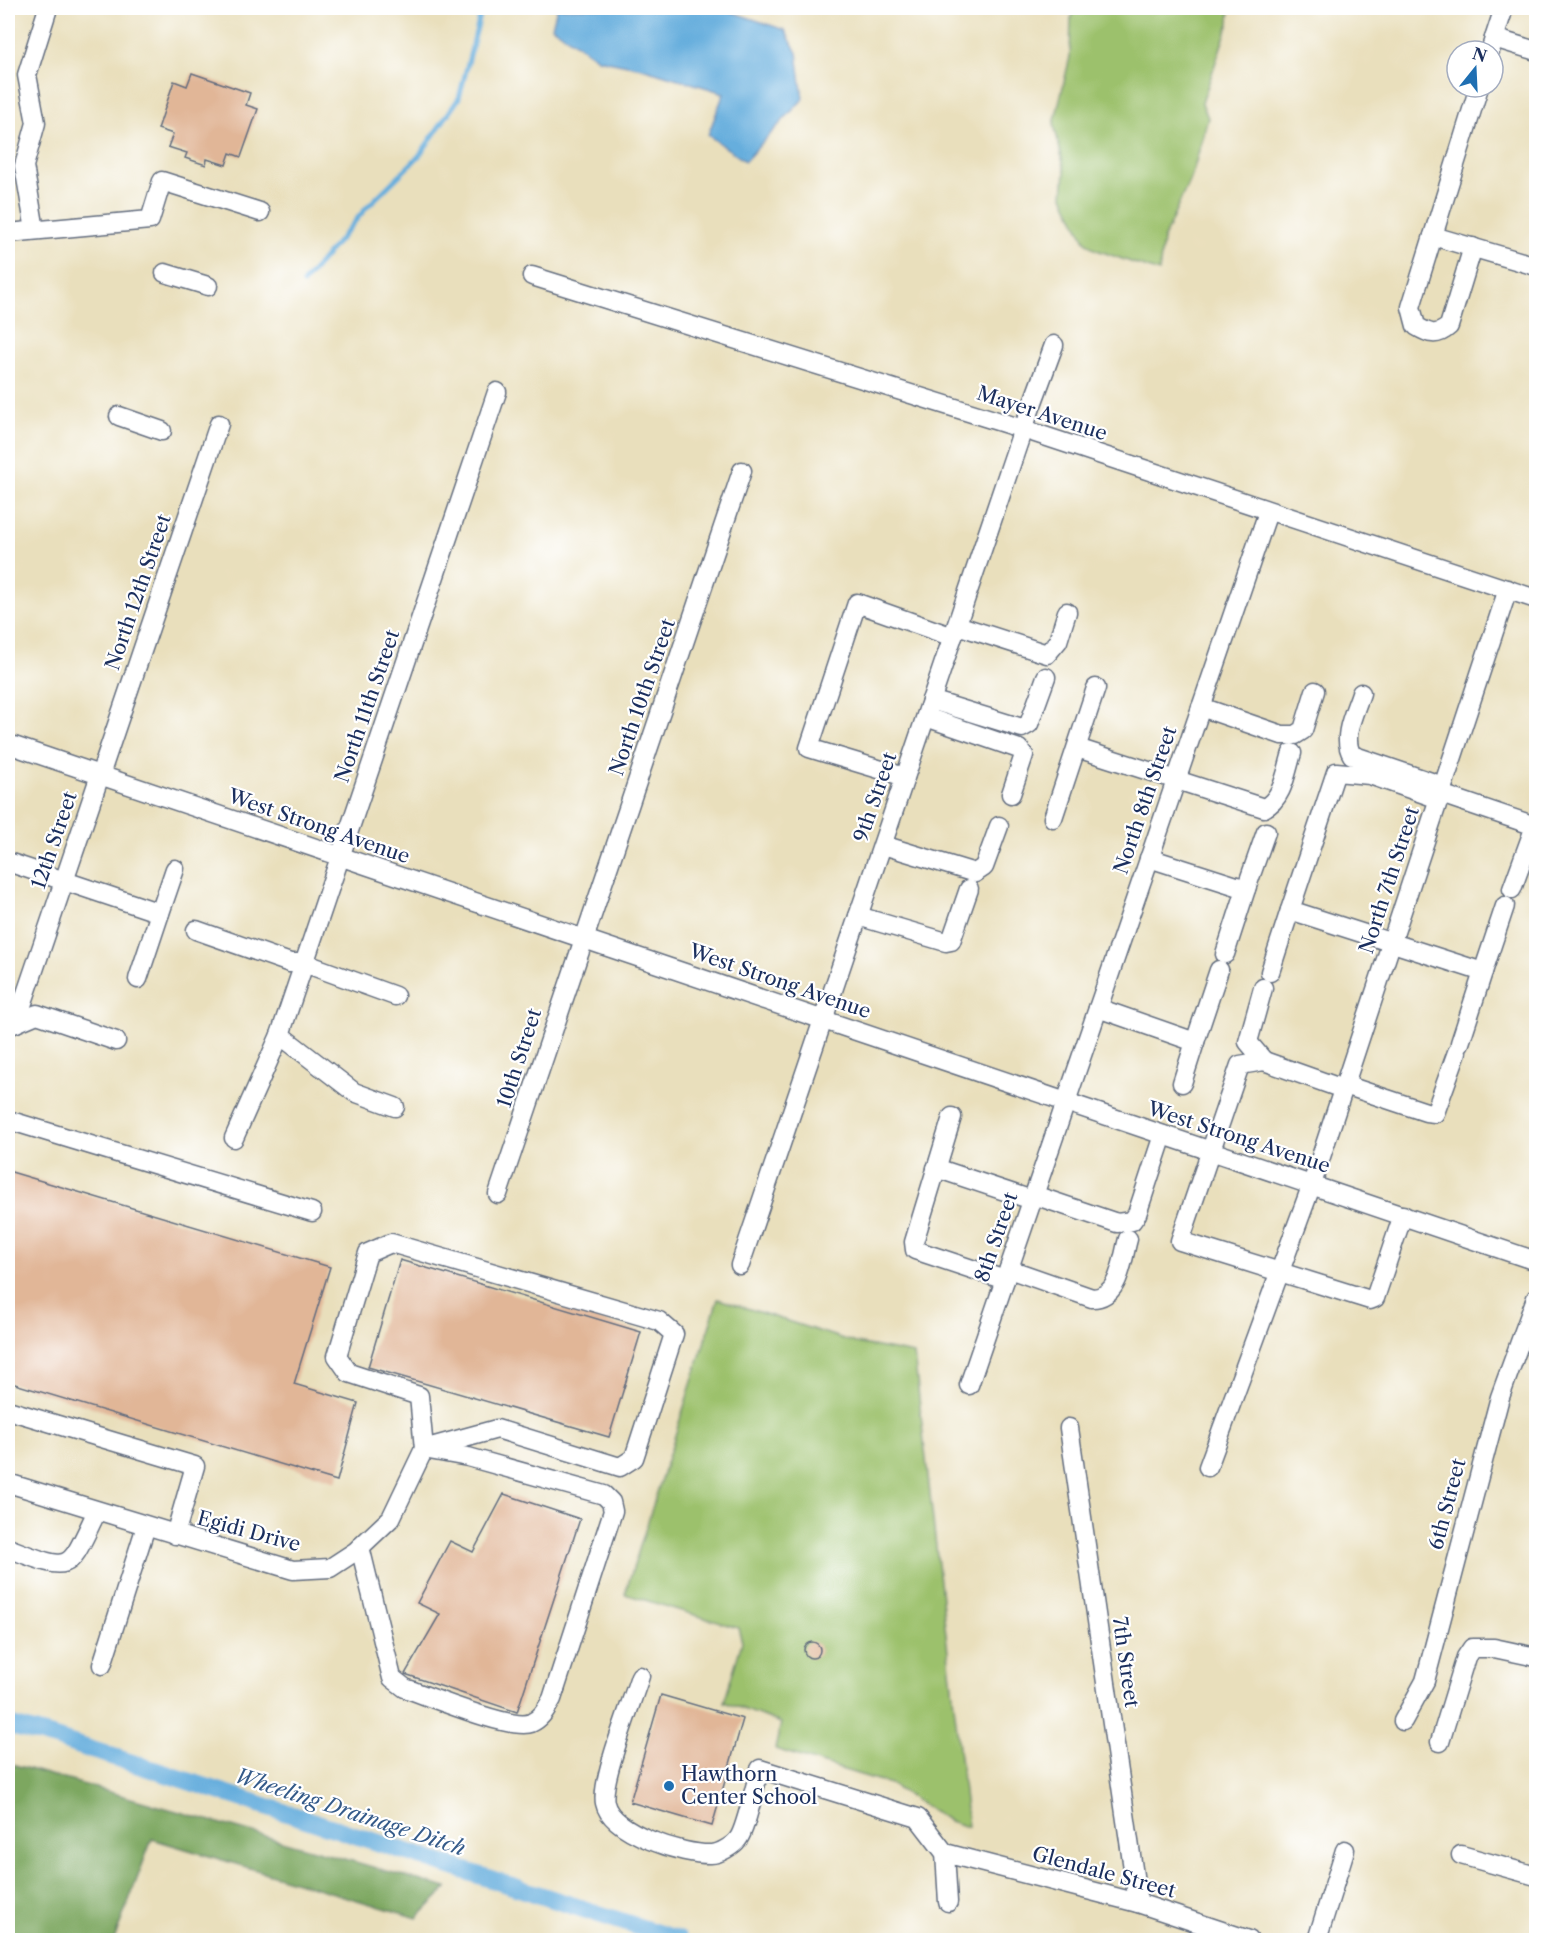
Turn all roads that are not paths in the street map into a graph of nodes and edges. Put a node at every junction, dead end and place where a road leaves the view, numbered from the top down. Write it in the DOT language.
graph roads {
  1 [pos="48,8"];
  2 [pos="1504,8"];
  3 [pos="1494,39"];
  4 [pos="1505,47"];
  5 [pos="1536,51"];
  6 [pos="1475,99"];
  7 [pos="260,212"];
  8 [pos="35,230"];
  9 [pos="8,233"];
  10 [pos="1433,236"];
  11 [pos="1473,247"];
  12 [pos="1536,266"];
  13 [pos="165,273"];
  14 [pos="532,276"];
  15 [pos="208,286"];
  16 [pos="1054,345"];
  17 [pos="497,392"];
  18 [pos="119,416"];
  19 [pos="219,424"];
  20 [pos="1023,429"];
  21 [pos="162,431"];
  22 [pos="742,471"];
  23 [pos="1268,512"];
  24 [pos="1508,589"];
  25 [pos="1536,598"];
  26 [pos="1067,612"];
  27 [pos="955,631"];
  28 [pos="1046,677"];
  29 [pos="1096,688"];
  30 [pos="1316,691"];
  31 [pos="1361,693"];
  32 [pos="1201,707"];
  33 [pos="929,708"];
  34 [pos="8,744"];
  35 [pos="1077,748"];
  36 [pos="1292,753"];
  37 [pos="99,775"];
  38 [pos="905,777"];
  39 [pos="1176,780"];
  40 [pos="1441,793"];
  41 [pos="1011,794"];
  42 [pos="1053,818"];
  43 [pos="1536,823"];
  44 [pos="999,826"];
  45 [pos="1266,832"];
  46 [pos="882,844"];
  47 [pos="339,858"];
  48 [pos="1149,858"];
  49 [pos="8,862"];
  50 [pos="175,869"];
  51 [pos="64,881"];
  52 [pos="969,889"];
  53 [pos="1246,889"];
  54 [pos="1290,910"];
  55 [pos="160,913"];
  56 [pos="858,916"];
  57 [pos="196,930"];
  58 [pos="584,937"];
  59 [pos="1392,941"];
  60 [pos="304,963"];
  61 [pos="1483,972"];
  62 [pos="138,979"];
  63 [pos="394,996"];
  64 [pos="1098,1008"];
  65 [pos="823,1020"];
  66 [pos="12,1024"];
  67 [pos="280,1035"];
  68 [pos="116,1041"];
  69 [pos="1195,1042"];
  70 [pos="1264,1061"];
  71 [pos="1182,1083"];
  72 [pos="1344,1087"];
  73 [pos="1065,1104"];
  74 [pos="395,1107"];
  75 [pos="952,1117"];
  76 [pos="8,1120"];
  77 [pos="1163,1135"];
  78 [pos="234,1138"];
  79 [pos="1210,1150"];
  80 [pos="936,1168"];
  81 [pos="1312,1184"];
  82 [pos="498,1194"];
  83 [pos="1033,1197"];
  84 [pos="312,1212"];
  85 [pos="1403,1215"];
  86 [pos="1128,1239"];
  87 [pos="1536,1262"];
  88 [pos="740,1265"];
  89 [pos="1280,1272"];
  90 [pos="1007,1274"];
  91 [pos="1536,1298"];
  92 [pos="969,1385"];
  93 [pos="8,1410"];
  94 [pos="1069,1428"];
  95 [pos="424,1449"];
  96 [pos="1208,1467"];
  97 [pos="8,1484"];
  98 [pos="97,1511"];
  99 [pos="146,1526"];
  100 [pos="175,1534"];
  101 [pos="360,1547"];
  102 [pos="8,1548"];
  103 [pos="1536,1657"];
  104 [pos="102,1665"];
  105 [pos="640,1676"];
  106 [pos="1403,1721"];
  107 [pos="1440,1742"];
  108 [pos="1345,1850"];
  109 [pos="945,1853"];
  110 [pos="1461,1855"];
  111 [pos="1536,1876"];
  112 [pos="948,1902"];
  113 [pos="1138,1903"];
  114 [pos="1249,1941"];
  115 [pos="1317,1941"];
  1 -- 8 [label="street"];
  2 -- 3 [label="street"];
  4 -- 5 [label="street"];
  6 -- 10 [label="street"];
  7 -- 8 [label="street"];
  8 -- 9 [label="street"];
  10 -- 11 [label="street"];
  10 -- 11 [label="street"];
  11 -- 12 [label="street"];
  13 -- 15 [label="street"];
  14 -- 20 [label="street, Mayer Avenue"];
  16 -- 20 [label="street, 9th Street"];
  17 -- 47 [label="street, North 11th Street"];
  18 -- 21 [label="street"];
  19 -- 37 [label="street, North 12th Street"];
  20 -- 23 [label="street, Mayer Avenue"];
  20 -- 27 [label="street, 9th Street"];
  22 -- 58 [label="street, North 10th Street"];
  23 -- 24 [label="street, Mayer Avenue"];
  23 -- 32 [label="street, North 8th Street"];
  24 -- 25 [label="street, Mayer Avenue"];
  24 -- 40 [label="street, North 7th Street"];
  26 -- 27 [label="street"];
  27 -- 33 [label="street, 9th Street"];
  27 -- 38 [label="street"];
  28 -- 33 [label="street"];
  29 -- 35 [label="street"];
  30 -- 32 [label="street"];
  31 -- 40 [label="street"];
  32 -- 39 [label="street, North 8th Street"];
  33 -- 38 [label="street, 9th Street"];
  33 -- 41 [label="street"];
  34 -- 37 [label="street, West Strong Avenue"];
  35 -- 39 [label="street"];
  35 -- 42 [label="street"];
  36 -- 39 [label="street"];
  37 -- 47 [label="street, West Strong Avenue"];
  37 -- 51 [label="street, 12th Street"];
  38 -- 46 [label="street, 9th Street"];
  39 -- 48 [label="street, North 8th Street"];
  40 -- 43 [label="street"];
  40 -- 54 [label="street"];
  40 -- 59 [label="street, North 7th Street"];
  43 -- 61 [label="street"];
  44 -- 46 [label="street"];
  45 -- 53 [label="street"];
  46 -- 56 [label="street, 9th Street"];
  47 -- 58 [label="street, West Strong Avenue"];
  47 -- 60 [label="street, North 11th Street"];
  48 -- 53 [label="street"];
  48 -- 64 [label="street, North 8th Street"];
  49 -- 51 [label="street"];
  50 -- 55 [label="street"];
  51 -- 55 [label="street"];
  51 -- 66 [label="street, 12th Street"];
  52 -- 56 [label="street"];
  53 -- 69 [label="street"];
  54 -- 59 [label="street"];
  54 -- 70 [label="street"];
  55 -- 62 [label="street"];
  56 -- 65 [label="street, 9th Street"];
  57 -- 60 [label="street"];
  58 -- 65 [label="street, West Strong Avenue"];
  58 -- 82 [label="street, 10th Street"];
  59 -- 61 [label="street"];
  59 -- 72 [label="street, North 7th Street"];
  60 -- 63 [label="street"];
  60 -- 67 [label="street, North 11th Street"];
  61 -- 72 [label="street"];
  64 -- 69 [label="street"];
  64 -- 73 [label="street, North 8th Street"];
  65 -- 73 [label="street, West Strong Avenue"];
  65 -- 88 [label="street, 9th Street"];
  66 -- 68 [label="street"];
  67 -- 74 [label="street"];
  67 -- 78 [label="street, North 11th Street"];
  69 -- 71 [label="street"];
  70 -- 72 [label="street"];
  70 -- 79 [label="street"];
  72 -- 81 [label="street, North 7th Street"];
  73 -- 77 [label="street, West Strong Avenue"];
  73 -- 83 [label="street, 8th Street"];
  75 -- 80 [label="street"];
  76 -- 84 [label="street"];
  77 -- 79 [label="street, West Strong Avenue"];
  77 -- 83 [label="street"];
  79 -- 81 [label="street, West Strong Avenue"];
  79 -- 89 [label="street"];
  80 -- 83 [label="street"];
  80 -- 90 [label="street"];
  81 -- 85 [label="street, West Strong Avenue"];
  81 -- 89 [label="street"];
  83 -- 90 [label="street, 8th Street"];
  85 -- 87 [label="street, West Strong Avenue"];
  85 -- 89 [label="street"];
  86 -- 90 [label="street"];
  89 -- 96 [label="street"];
  90 -- 92 [label="street, 8th Street"];
  91 -- 106 [label="street, 6th Street"];
  93 -- 100 [label="street"];
  94 -- 113 [label="street, 7th Street"];
  95 -- 95 [label="street"];
  95 -- 101 [label="street, Egidi Drive"];
  95 -- 101 [label="street"];
  97 -- 98 [label="street, Egidi Drive"];
  98 -- 99 [label="street, Egidi Drive"];
  98 -- 102 [label="street"];
  99 -- 100 [label="street, Egidi Drive"];
  99 -- 104 [label="street"];
  100 -- 101 [label="street, Egidi Drive"];
  103 -- 107 [label="street"];
  105 -- 109 [label="street"];
  108 -- 115 [label="street"];
  109 -- 112 [label="street"];
  109 -- 113 [label="street, Glendale Street"];
  110 -- 111 [label="street"];
  113 -- 114 [label="street, Glendale Street"];
}
